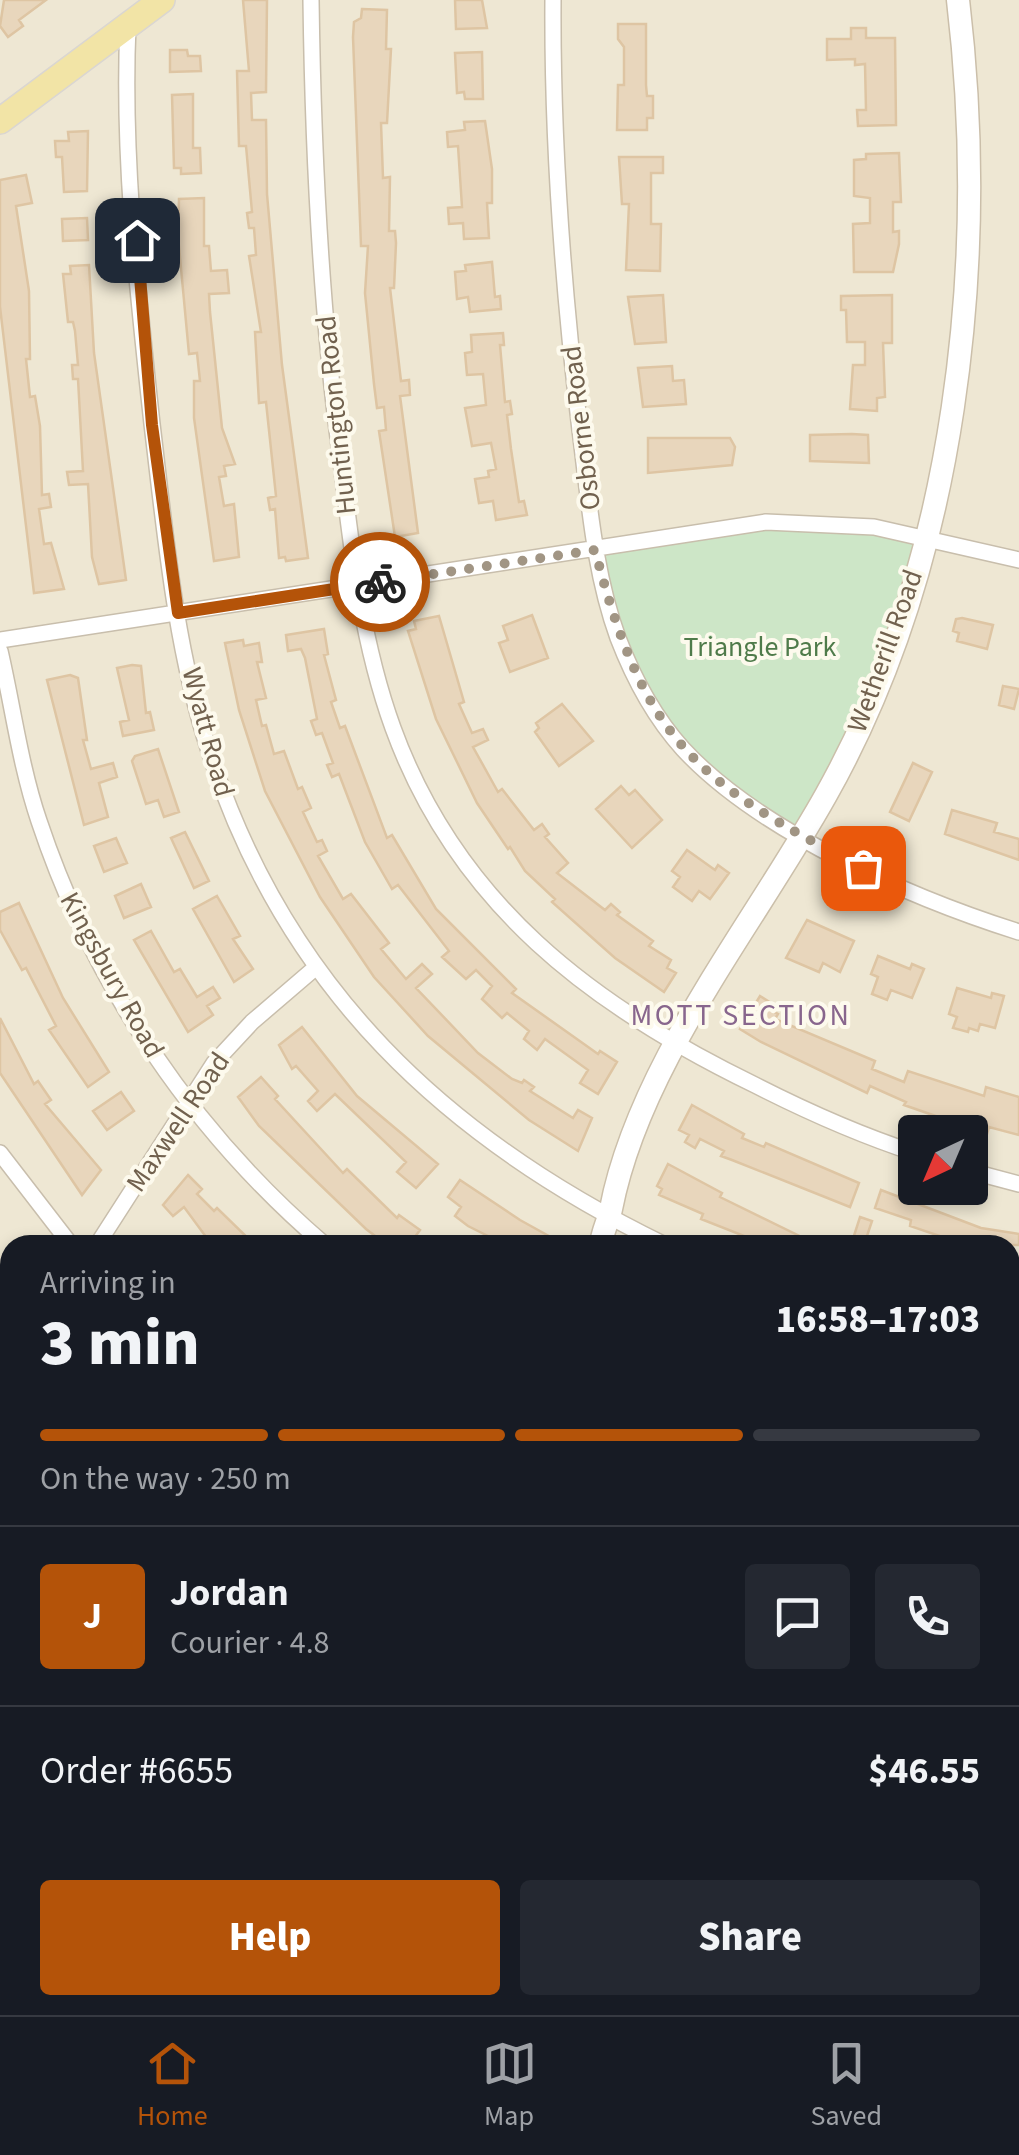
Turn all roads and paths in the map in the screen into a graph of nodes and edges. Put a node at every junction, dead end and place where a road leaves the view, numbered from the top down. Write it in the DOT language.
graph roads {
  1 [pos="162,0"];
  2 [pos="311,0"];
  3 [pos="554,0"];
  4 [pos="958,0"];
  5 [pos="128,25"];
  6 [pos="0,121"];
  7 [pos="924,537"];
  8 [pos="595,550"];
  9 [pos="1019,560"];
  10 [pos="359,586"];
  11 [pos="178,613"];
  12 [pos="0,640"];
  13 [pos="0,650"];
  14 [pos="802,836"];
  15 [pos="1019,932"];
  16 [pos="314,968"];
  17 [pos="677,1044"];
  18 [pos="188,1101"];
  19 [pos="898,1146"];
  20 [pos="0,1153"];
  21 [pos="988,1176"];
  22 [pos="1019,1184"];
  23 [pos="610,1215"];
  24 [pos="63,1235"];
  25 [pos="103,1235"];
  26 [pos="314,1235"];
  27 [pos="604,1235"];
  28 [pos="647,1235"];
  1 -- 5 [label="main road"];
  2 -- 10 [label="street, Huntington Road"];
  3 -- 8 [label="street, Osborne Road"];
  4 -- 7 [label="street, Wetherill Road"];
  5 -- 6 [label="main road"];
  5 -- 11 [label="street, Wyatt Road"];
  7 -- 8 [label="street"];
  7 -- 9 [label="street"];
  7 -- 14 [label="street, Wetherill Road"];
  8 -- 10 [label="street"];
  8 -- 14 [label="street, Osborne Road"];
  10 -- 11 [label="street"];
  10 -- 17 [label="street, Huntington Road"];
  11 -- 12 [label="street"];
  11 -- 16 [label="street, Wyatt Road"];
  13 -- 18 [label="street, Kingsbury Road"];
  14 -- 15 [label="street, Osborne Road"];
  14 -- 17 [label="street, Wetherill Road"];
  16 -- 18 [label="street, Maxwell Road"];
  16 -- 23 [label="street, Wyatt Road"];
  17 -- 19 [label="street, Huntington Road"];
  17 -- 23 [label="street, Wetherill Road"];
  18 -- 25 [label="street, Maxwell Road"];
  18 -- 26 [label="street, Kingsbury Road"];
  20 -- 24 [label="street"];
  21 -- 22 [label="street"];
  23 -- 27 [label="street, Wetherill Road"];
  23 -- 28 [label="street, Wyatt Road"];
}
